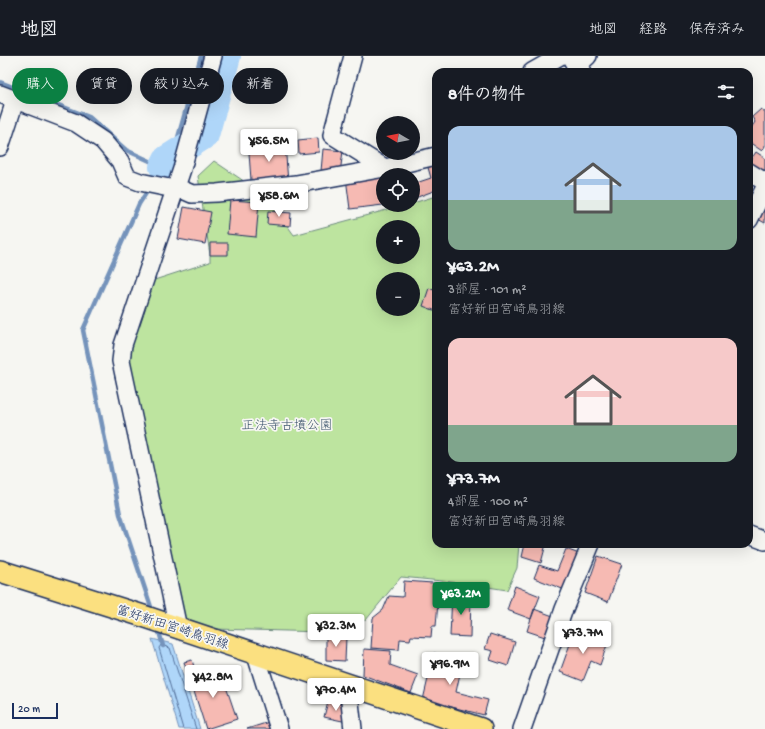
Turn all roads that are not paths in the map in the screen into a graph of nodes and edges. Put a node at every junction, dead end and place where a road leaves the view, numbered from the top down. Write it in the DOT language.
graph roads {
  1 [pos="213,56"];
  2 [pos="353,56"];
  3 [pos="560,56"];
  4 [pos="539,68"];
  5 [pos="8,97"];
  6 [pos="0,147"];
  7 [pos="432,157"];
  8 [pos="385,168"];
  9 [pos="376,170"];
  10 [pos="753,174"];
  11 [pos="765,182"];
  12 [pos="765,186"];
  13 [pos="168,188"];
  14 [pos="753,212"];
  15 [pos="753,536"];
  16 [pos="765,541"];
  17 [pos="589,548"];
  18 [pos="0,571"];
  19 [pos="178,628"];
  20 [pos="255,652"];
  21 [pos="348,685"];
  22 [pos="279,729"];
  23 [pos="353,729"];
  24 [pos="481,729"];
  25 [pos="522,729"];
  1 -- 13 [label="street"];
  2 -- 8 [label="street"];
  3 -- 4 [label="street"];
  5 -- 6 [label="street"];
  5 -- 13 [label="street"];
  7 -- 8 [label="street"];
  9 -- 13 [label="street"];
  10 -- 11 [label="street"];
  12 -- 14 [label="street"];
  13 -- 19 [label="street"];
  15 -- 16 [label="street"];
  17 -- 25 [label="street"];
  18 -- 19 [label="main road, 富好新田宮崎鳥羽線"];
  19 -- 20 [label="main road, 富好新田宮崎鳥羽線"];
  20 -- 21 [label="main road, 富好新田宮崎鳥羽線"];
  20 -- 22 [label="street"];
  21 -- 23 [label="street"];
  21 -- 24 [label="main road, 富好新田宮崎鳥羽線"];
}
